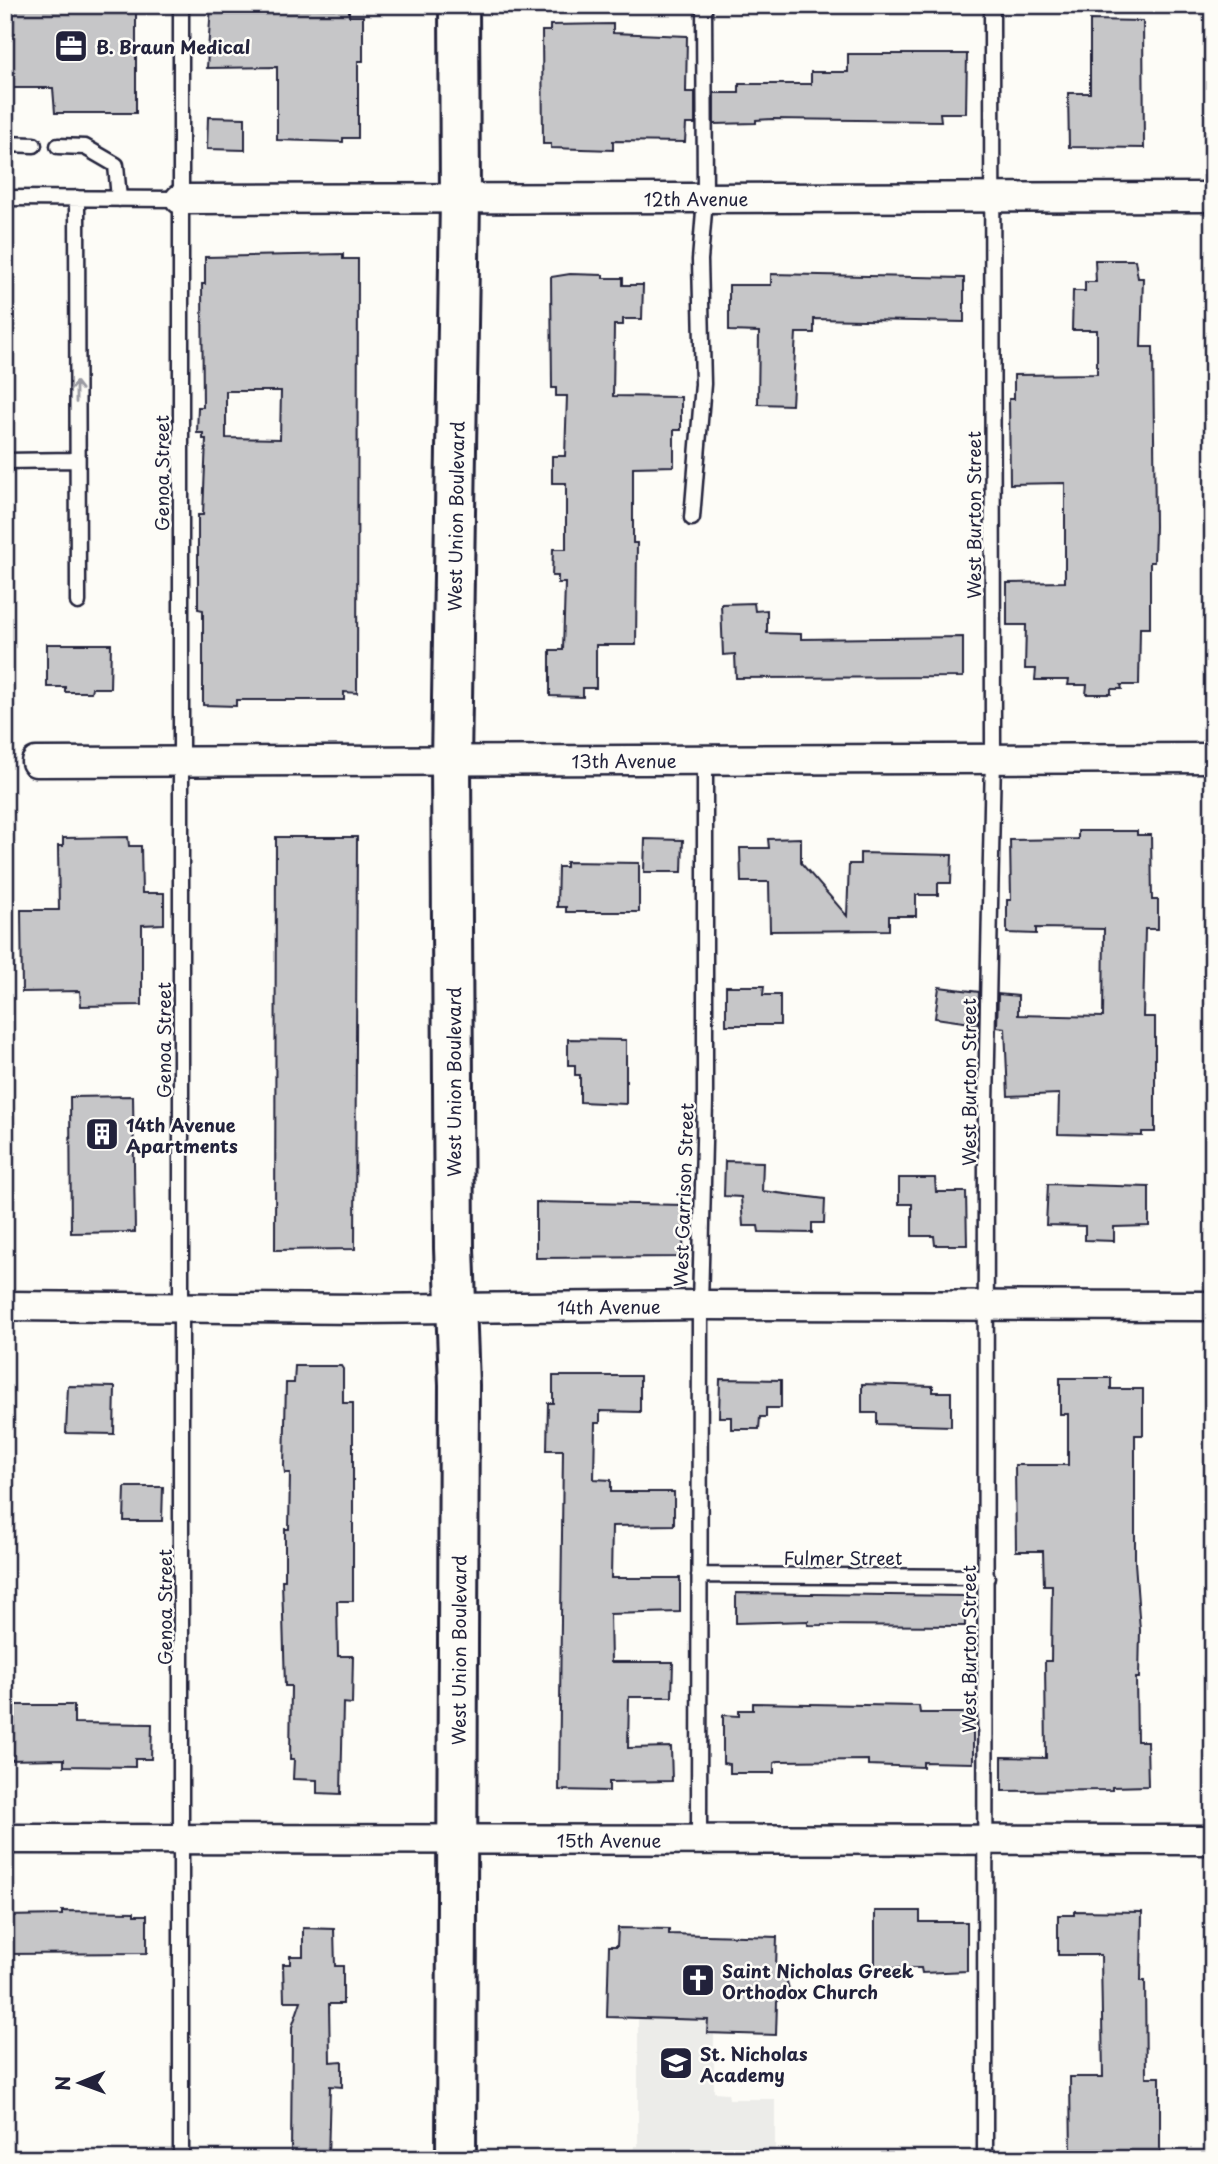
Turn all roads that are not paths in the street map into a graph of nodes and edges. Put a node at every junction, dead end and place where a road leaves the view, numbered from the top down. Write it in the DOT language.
graph roads {
  1 [pos="181,5"];
  2 [pos="459,5"];
  3 [pos="704,5"];
  4 [pos="992,5"];
  5 [pos="5,144"];
  6 [pos="34,145"];
  7 [pos="58,145"];
  8 [pos="1213,197"];
  9 [pos="5,198"];
  10 [pos="77,198"];
  11 [pos="180,198"];
  12 [pos="991,198"];
  13 [pos="119,199"];
  14 [pos="705,199"];
  15 [pos="460,200"];
  16 [pos="75,460"];
  17 [pos="5,461"];
  18 [pos="692,518"];
  19 [pos="78,602"];
  20 [pos="993,758"];
  21 [pos="1213,758"];
  22 [pos="705,761"];
  23 [pos="36,762"];
  24 [pos="181,762"];
  25 [pos="451,763"];
  26 [pos="699,1305"];
  27 [pos="988,1305"];
  28 [pos="5,1306"];
  29 [pos="1213,1306"];
  30 [pos="183,1307"];
  31 [pos="456,1308"];
  32 [pos="699,1575"];
  33 [pos="987,1577"];
  34 [pos="183,1838"];
  35 [pos="5,1839"];
  36 [pos="456,1839"];
  37 [pos="699,1839"];
  38 [pos="986,1839"];
  39 [pos="1213,1840"];
  40 [pos="181,2159"];
  41 [pos="456,2159"];
  42 [pos="985,2159"];
  1 -- 11 [label="lane, Genoa Street"];
  2 -- 15 [label="main road, West Union Boulevard"];
  3 -- 14 [label="lane"];
  4 -- 12 [label="lane, West Burton Street"];
  5 -- 6 [label="lane"];
  7 -- 13 [label="lane"];
  8 -- 12 [label="street, 12th Avenue"];
  9 -- 10 [label="lane"];
  10 -- 13 [label="lane"];
  16 -- 10 [label="lane, one-way"];
  11 -- 13 [label="lane"];
  11 -- 15 [label="street, 12th Avenue"];
  11 -- 24 [label="lane, Genoa Street"];
  12 -- 14 [label="street, 12th Avenue"];
  12 -- 20 [label="lane, West Burton Street"];
  14 -- 15 [label="street, 12th Avenue"];
  14 -- 18 [label="lane"];
  15 -- 25 [label="main road, West Union Boulevard"];
  16 -- 17 [label="lane"];
  16 -- 19 [label="lane"];
  20 -- 21 [label="street, 13th Avenue"];
  20 -- 22 [label="street, 13th Avenue"];
  20 -- 27 [label="lane, West Burton Street"];
  22 -- 25 [label="street, 13th Avenue"];
  22 -- 26 [label="lane, West Garrison Street"];
  23 -- 24 [label="street, 13th Avenue"];
  24 -- 25 [label="street, 13th Avenue"];
  24 -- 30 [label="lane, Genoa Street"];
  25 -- 31 [label="main road, West Union Boulevard"];
  26 -- 27 [label="street, 14th Avenue"];
  26 -- 31 [label="street, 14th Avenue"];
  26 -- 32 [label="lane, West Garrison Street"];
  27 -- 29 [label="street, 14th Avenue"];
  27 -- 33 [label="lane, West Burton Street"];
  28 -- 30 [label="street, 14th Avenue"];
  30 -- 31 [label="street, 14th Avenue"];
  30 -- 34 [label="lane, Genoa Street"];
  31 -- 36 [label="main road, West Union Boulevard"];
  32 -- 33 [label="lane, Fulmer Street"];
  32 -- 37 [label="lane, West Garrison Street"];
  33 -- 38 [label="lane, West Burton Street"];
  34 -- 35 [label="street, 15th Avenue"];
  34 -- 36 [label="street, 15th Avenue"];
  34 -- 40 [label="lane, Genoa Street"];
  36 -- 37 [label="street, 15th Avenue"];
  36 -- 41 [label="main road, West Union Boulevard"];
  37 -- 38 [label="street, 15th Avenue"];
  38 -- 39 [label="street, 15th Avenue"];
  38 -- 42 [label="lane, West Burton Street"];
}
